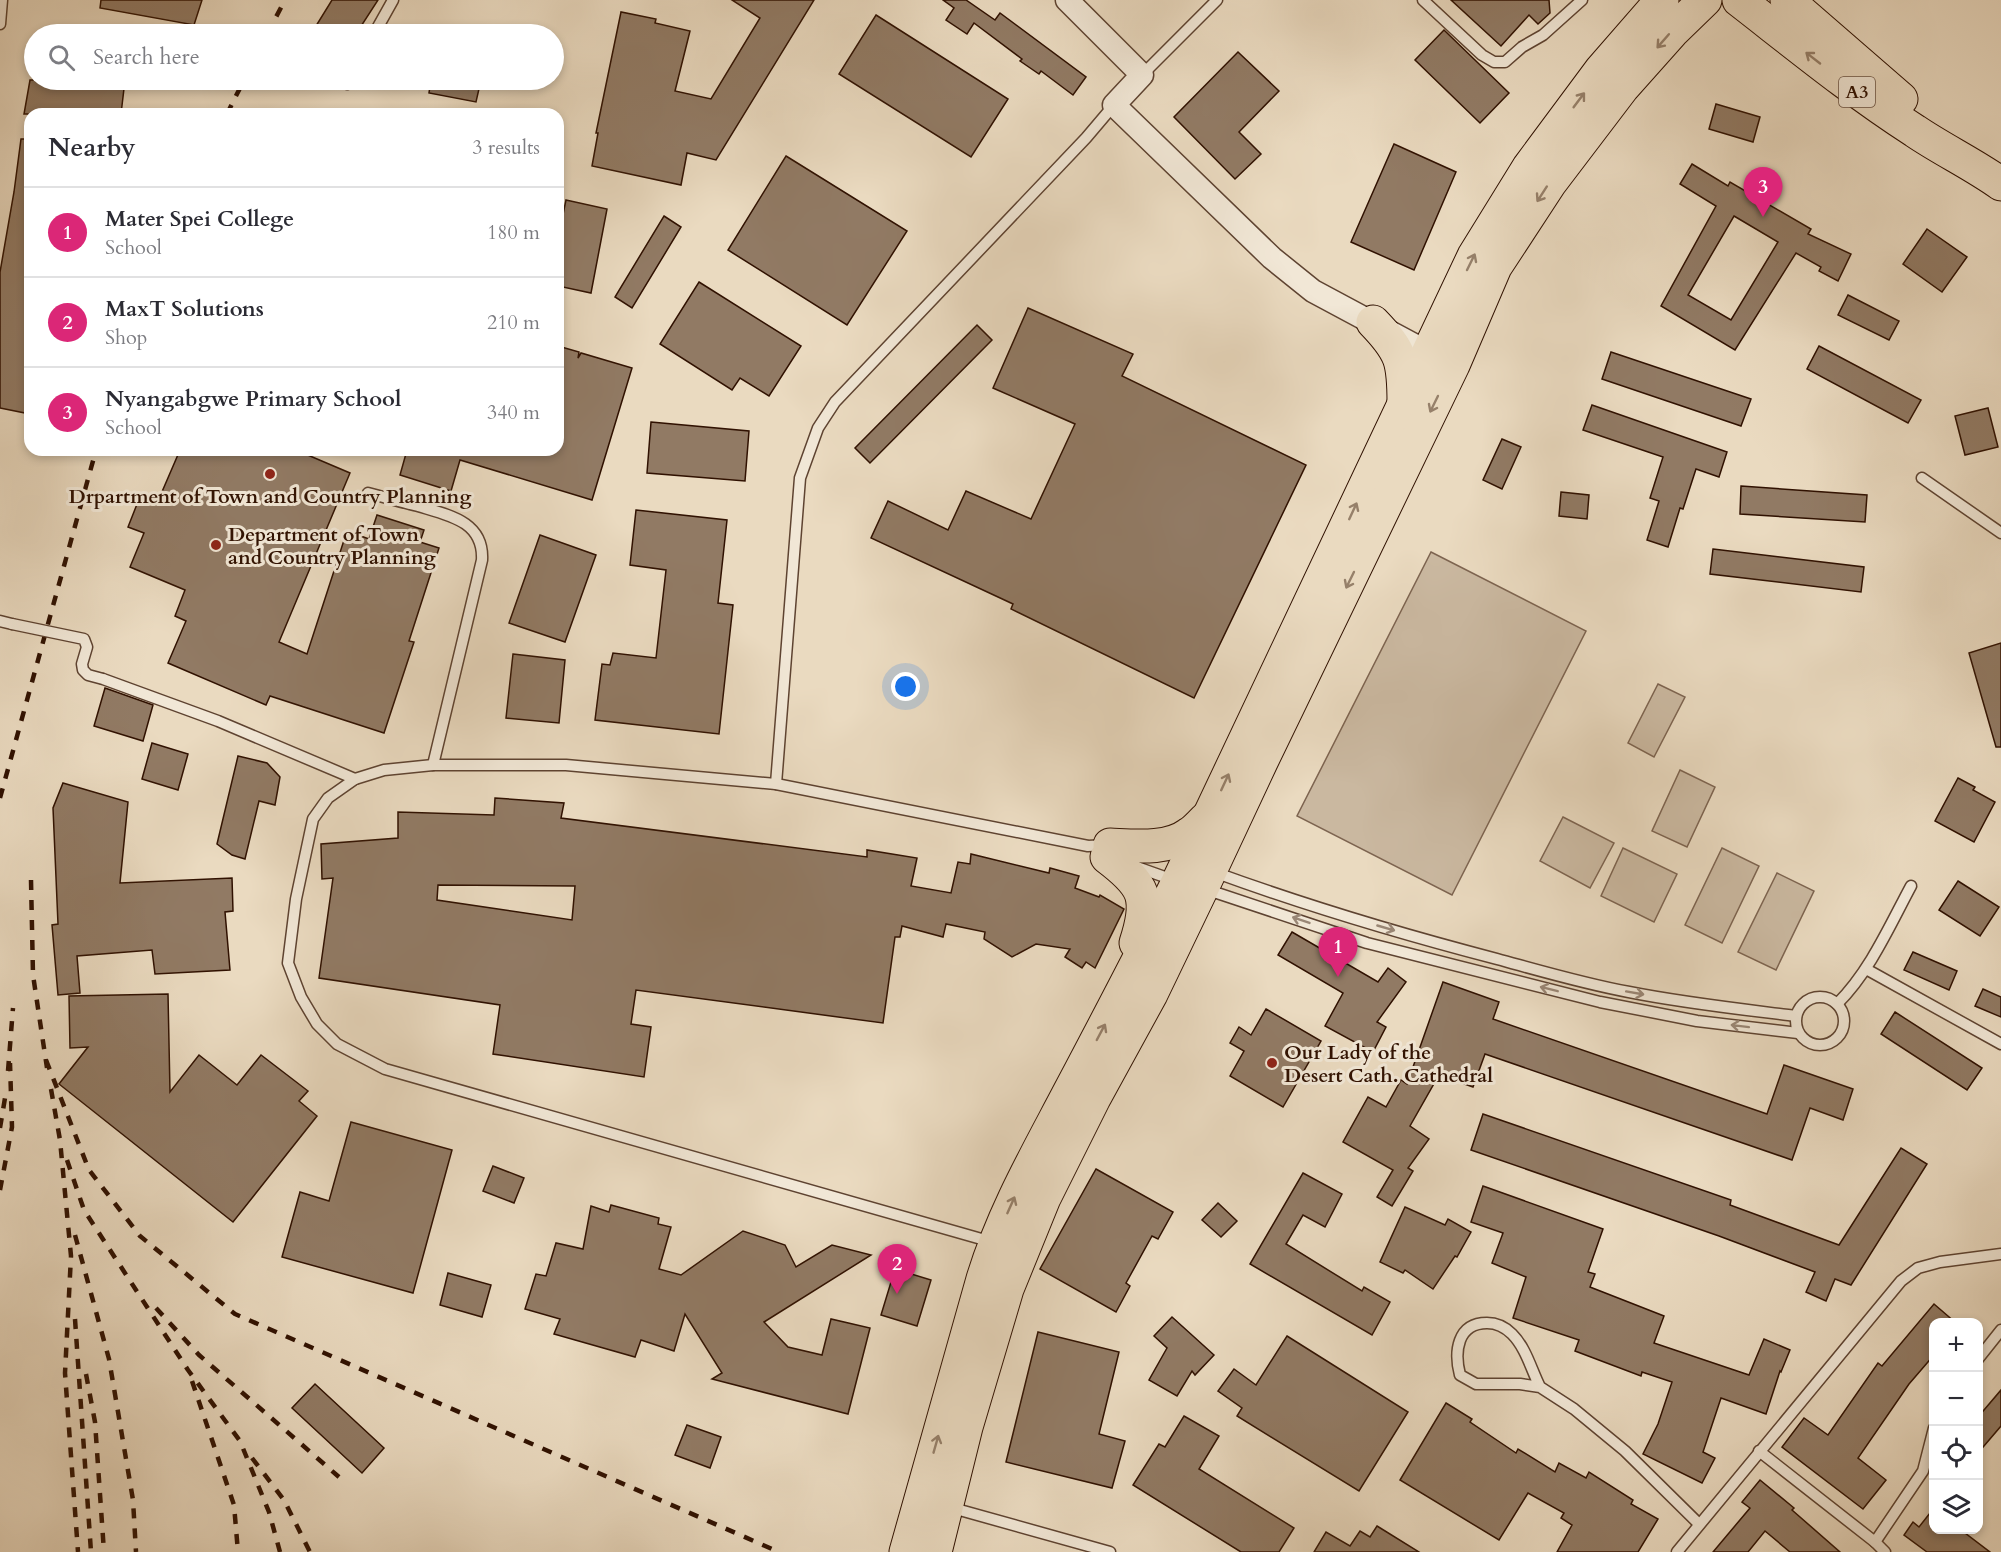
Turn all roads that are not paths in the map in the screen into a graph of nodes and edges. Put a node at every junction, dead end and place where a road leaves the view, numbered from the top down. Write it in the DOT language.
graph roads {
  1 [pos="2,0"];
  2 [pos="393,0"];
  3 [pos="1067,0"];
  4 [pos="1216,0"];
  5 [pos="1423,0"];
  6 [pos="1581,0"];
  7 [pos="1662,0"];
  8 [pos="1705,0"];
  9 [pos="1739,0"];
  10 [pos="1787,0"];
  11 [pos="0,24"];
  12 [pos="380,24"];
  13 [pos="1142,75"];
  14 [pos="1114,105"];
  15 [pos="1993,178"];
  16 [pos="1452,303"];
  17 [pos="1373,322"];
  18 [pos="1441,359"];
  19 [pos="1404,403"];
  20 [pos="1922,478"];
  21 [pos="368,493"];
  22 [pos="2001,533"];
  23 [pos="0,621"];
  24 [pos="433,765"];
  25 [pos="355,779"];
  26 [pos="776,784"];
  27 [pos="1208,817"];
  28 [pos="1102,849"];
  29 [pos="1154,856"];
  30 [pos="1192,875"];
  31 [pos="1911,886"];
  32 [pos="1866,969"];
  33 [pos="1136,985"];
  34 [pos="1837,1004"];
  35 [pos="1796,1016"];
  36 [pos="1798,1033"];
  37 [pos="2001,1044"];
  38 [pos="1007,1247"];
  39 [pos="2001,1254"];
  40 [pos="2001,1330"];
  41 [pos="1983,1353"];
  42 [pos="1540,1387"];
  43 [pos="1929,1447"];
  44 [pos="1759,1451"];
  45 [pos="933,1503"];
  46 [pos="1699,1524"];
  47 [pos="1875,1542"];
  48 [pos="906,1552"];
  49 [pos="935,1552"];
  50 [pos="1110,1552"];
  51 [pos="1677,1552"];
  52 [pos="1885,1552"];
  1 -- 11 [label="lane"];
  2 -- 12 [label="lane"];
  3 -- 13 [label="street"];
  4 -- 13 [label="lane"];
  5 -- 6 [label="lane"];
  16 -- 7 [label="main road, one-way"];
  8 -- 18 [label="main road, one-way"];
  15 -- 9 [label="main road, A3, one-way"];
  10 -- 15 [label="main road, A3"];
  13 -- 14 [label="street"];
  14 -- 17 [label="street"];
  14 -- 26 [label="lane"];
  16 -- 17 [label="main road"];
  16 -- 18 [label="main road"];
  17 -- 18 [label="street"];
  17 -- 19 [label="main road"];
  18 -- 19 [label="main road"];
  18 -- 30 [label="main road, one-way"];
  27 -- 19 [label="main road, one-way"];
  20 -- 22 [label="lane"];
  21 -- 24 [label="lane"];
  23 -- 25 [label="lane, bridge"];
  24 -- 25 [label="lane"];
  24 -- 26 [label="lane"];
  25 -- 38 [label="lane"];
  26 -- 28 [label="lane"];
  27 -- 28 [label="main road"];
  27 -- 30 [label="main road"];
  28 -- 29 [label="lane"];
  28 -- 30 [label="lane"];
  28 -- 33 [label="main road"];
  30 -- 33 [label="main road"];
  30 -- 35 [label="lane, one-way"];
  36 -- 30 [label="lane, one-way"];
  31 -- 32 [label="lane"];
  32 -- 34 [label="lane"];
  32 -- 37 [label="lane"];
  33 -- 38 [label="main road"];
  34 -- 35 [label="lane"];
  34 -- 36 [label="lane"];
  35 -- 36 [label="lane"];
  38 -- 45 [label="main road"];
  39 -- 44 [label="lane"];
  40 -- 41 [label="lane"];
  42 -- 42 [label="lane"];
  42 -- 46 [label="lane"];
  43 -- 47 [label="lane"];
  44 -- 46 [label="lane"];
  44 -- 47 [label="lane"];
  45 -- 48 [label="main road"];
  45 -- 49 [label="main road"];
  45 -- 50 [label="lane"];
  46 -- 51 [label="lane"];
  47 -- 52 [label="lane"];
}
